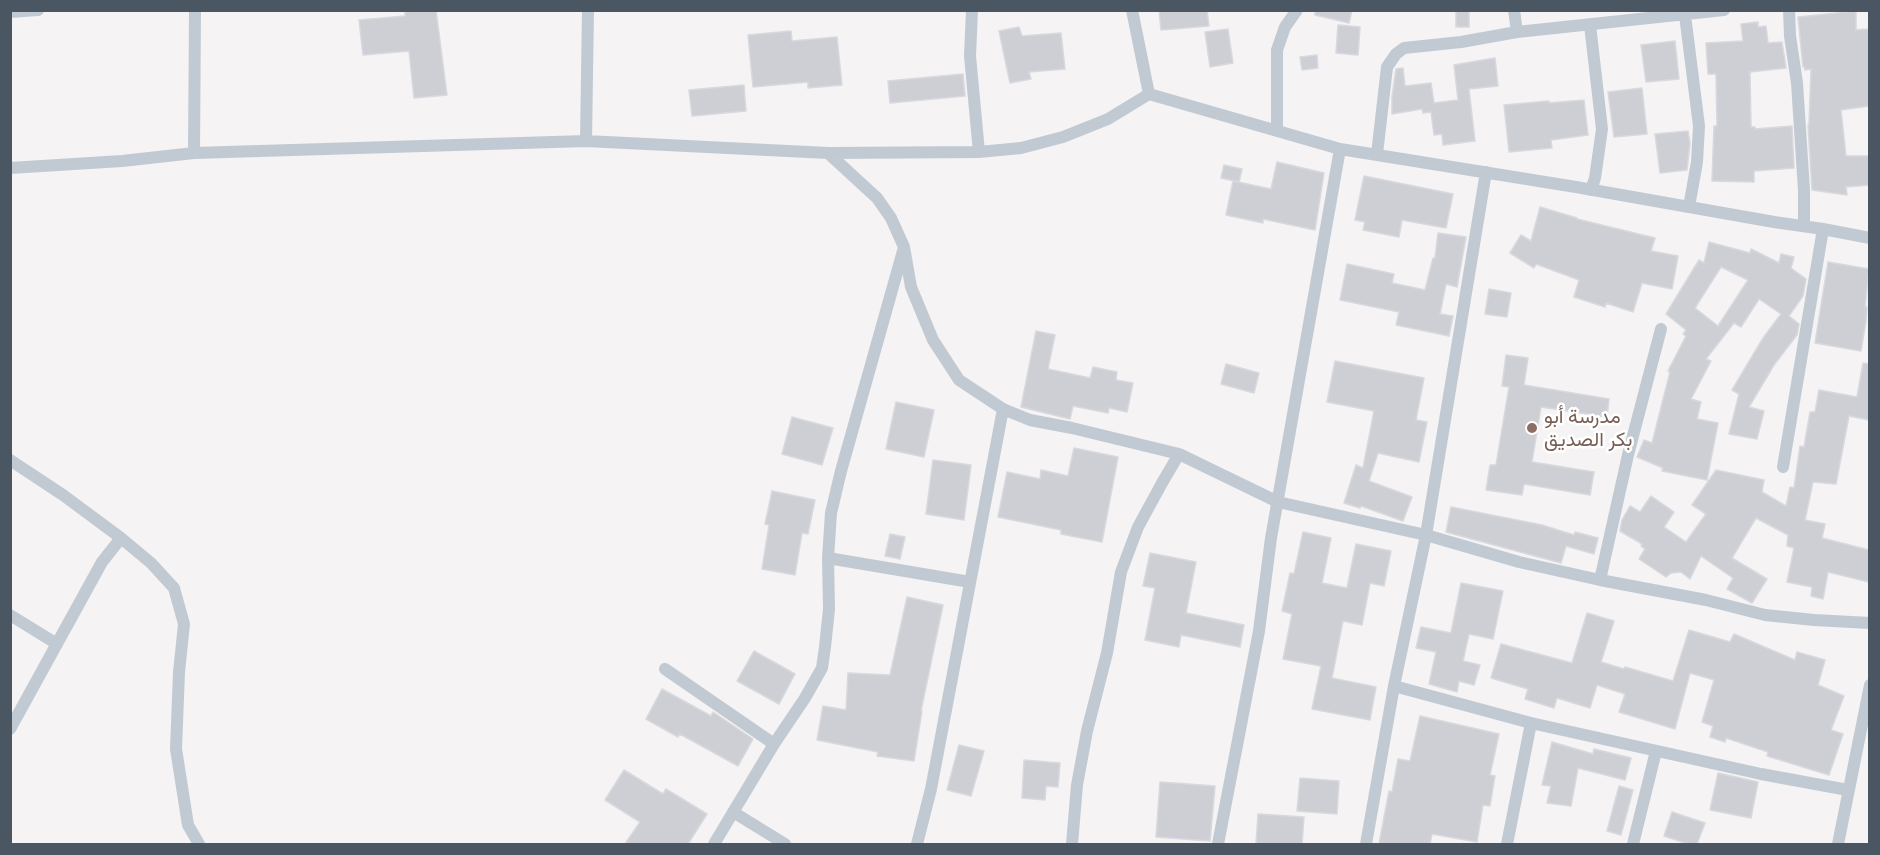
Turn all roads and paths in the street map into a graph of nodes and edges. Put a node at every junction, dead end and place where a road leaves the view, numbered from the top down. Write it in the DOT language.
graph roads {
  1 [pos="38,10"];
  2 [pos="195,10"];
  3 [pos="588,10"];
  4 [pos="972,10"];
  5 [pos="1132,10"];
  6 [pos="1297,10"];
  7 [pos="1514,10"];
  8 [pos="1725,10"];
  9 [pos="1789,10"];
  10 [pos="10,12"];
  11 [pos="1685,15"];
  12 [pos="1590,25"];
  13 [pos="1517,32"];
  14 [pos="1149,94"];
  15 [pos="1277,131"];
  16 [pos="586,141"];
  17 [pos="1340,149"];
  18 [pos="979,152"];
  19 [pos="194,153"];
  20 [pos="828,153"];
  21 [pos="1377,154"];
  22 [pos="10,168"];
  23 [pos="1486,172"];
  24 [pos="1591,190"];
  25 [pos="1689,207"];
  26 [pos="1804,226"];
  27 [pos="1869,227"];
  28 [pos="1823,229"];
  29 [pos="1855,235"];
  30 [pos="1869,236"];
  31 [pos="904,247"];
  32 [pos="1661,329"];
  33 [pos="1003,409"];
  34 [pos="1179,454"];
  35 [pos="10,460"];
  36 [pos="1783,467"];
  37 [pos="1278,502"];
  38 [pos="1426,535"];
  39 [pos="121,538"];
  40 [pos="828,558"];
  41 [pos="1600,580"];
  42 [pos="970,582"];
  43 [pos="10,615"];
  44 [pos="1869,623"];
  45 [pos="57,644"];
  46 [pos="665,669"];
  47 [pos="1394,686"];
  48 [pos="1869,686"];
  49 [pos="1531,723"];
  50 [pos="10,729"];
  51 [pos="774,744"];
  52 [pos="1656,751"];
  53 [pos="1848,790"];
  54 [pos="734,812"];
  55 [pos="199,844"];
  56 [pos="714,844"];
  57 [pos="785,844"];
  58 [pos="917,844"];
  59 [pos="1072,844"];
  60 [pos="1218,844"];
  61 [pos="1366,844"];
  62 [pos="1507,844"];
  63 [pos="1633,844"];
  64 [pos="1838,844"];
  1 -- 10 [label="street"];
  2 -- 19 [label="street"];
  3 -- 16 [label="street"];
  4 -- 18 [label="street"];
  5 -- 14 [label="street"];
  6 -- 15 [label="street"];
  7 -- 13 [label="street"];
  8 -- 11 [label="street"];
  9 -- 26 [label="street"];
  11 -- 12 [label="street"];
  11 -- 25 [label="street"];
  12 -- 13 [label="street"];
  12 -- 24 [label="street"];
  13 -- 21 [label="street"];
  14 -- 15 [label="street"];
  14 -- 18 [label="street"];
  15 -- 17 [label="street"];
  16 -- 19 [label="street"];
  16 -- 20 [label="street"];
  17 -- 21 [label="street"];
  17 -- 37 [label="street"];
  18 -- 20 [label="street"];
  19 -- 22 [label="street"];
  20 -- 31 [label="street"];
  21 -- 23 [label="street"];
  23 -- 24 [label="street"];
  23 -- 38 [label="street"];
  24 -- 25 [label="street"];
  25 -- 26 [label="street"];
  26 -- 28 [label="street"];
  27 -- 29 [label="street"];
  28 -- 29 [label="street"];
  28 -- 36 [label="street"];
  29 -- 30 [label="street"];
  31 -- 33 [label="street"];
  31 -- 40 [label="street"];
  32 -- 41 [label="street"];
  33 -- 34 [label="street"];
  33 -- 42 [label="street"];
  34 -- 37 [label="street"];
  34 -- 59 [label="street"];
  35 -- 39 [label="street"];
  37 -- 38 [label="street"];
  37 -- 60 [label="street"];
  38 -- 41 [label="street"];
  38 -- 47 [label="street"];
  39 -- 45 [label="street"];
  39 -- 55 [label="street"];
  40 -- 42 [label="street"];
  40 -- 51 [label="street"];
  41 -- 44 [label="street"];
  42 -- 58 [label="street"];
  43 -- 45 [label="street"];
  45 -- 50 [label="street"];
  46 -- 51 [label="street"];
  47 -- 49 [label="street"];
  47 -- 61 [label="street"];
  48 -- 53 [label="street"];
  49 -- 52 [label="street"];
  49 -- 62 [label="street"];
  51 -- 54 [label="street"];
  52 -- 53 [label="street"];
  52 -- 63 [label="street"];
  53 -- 64 [label="street"];
  54 -- 56 [label="street"];
  54 -- 57 [label="street"];
}
